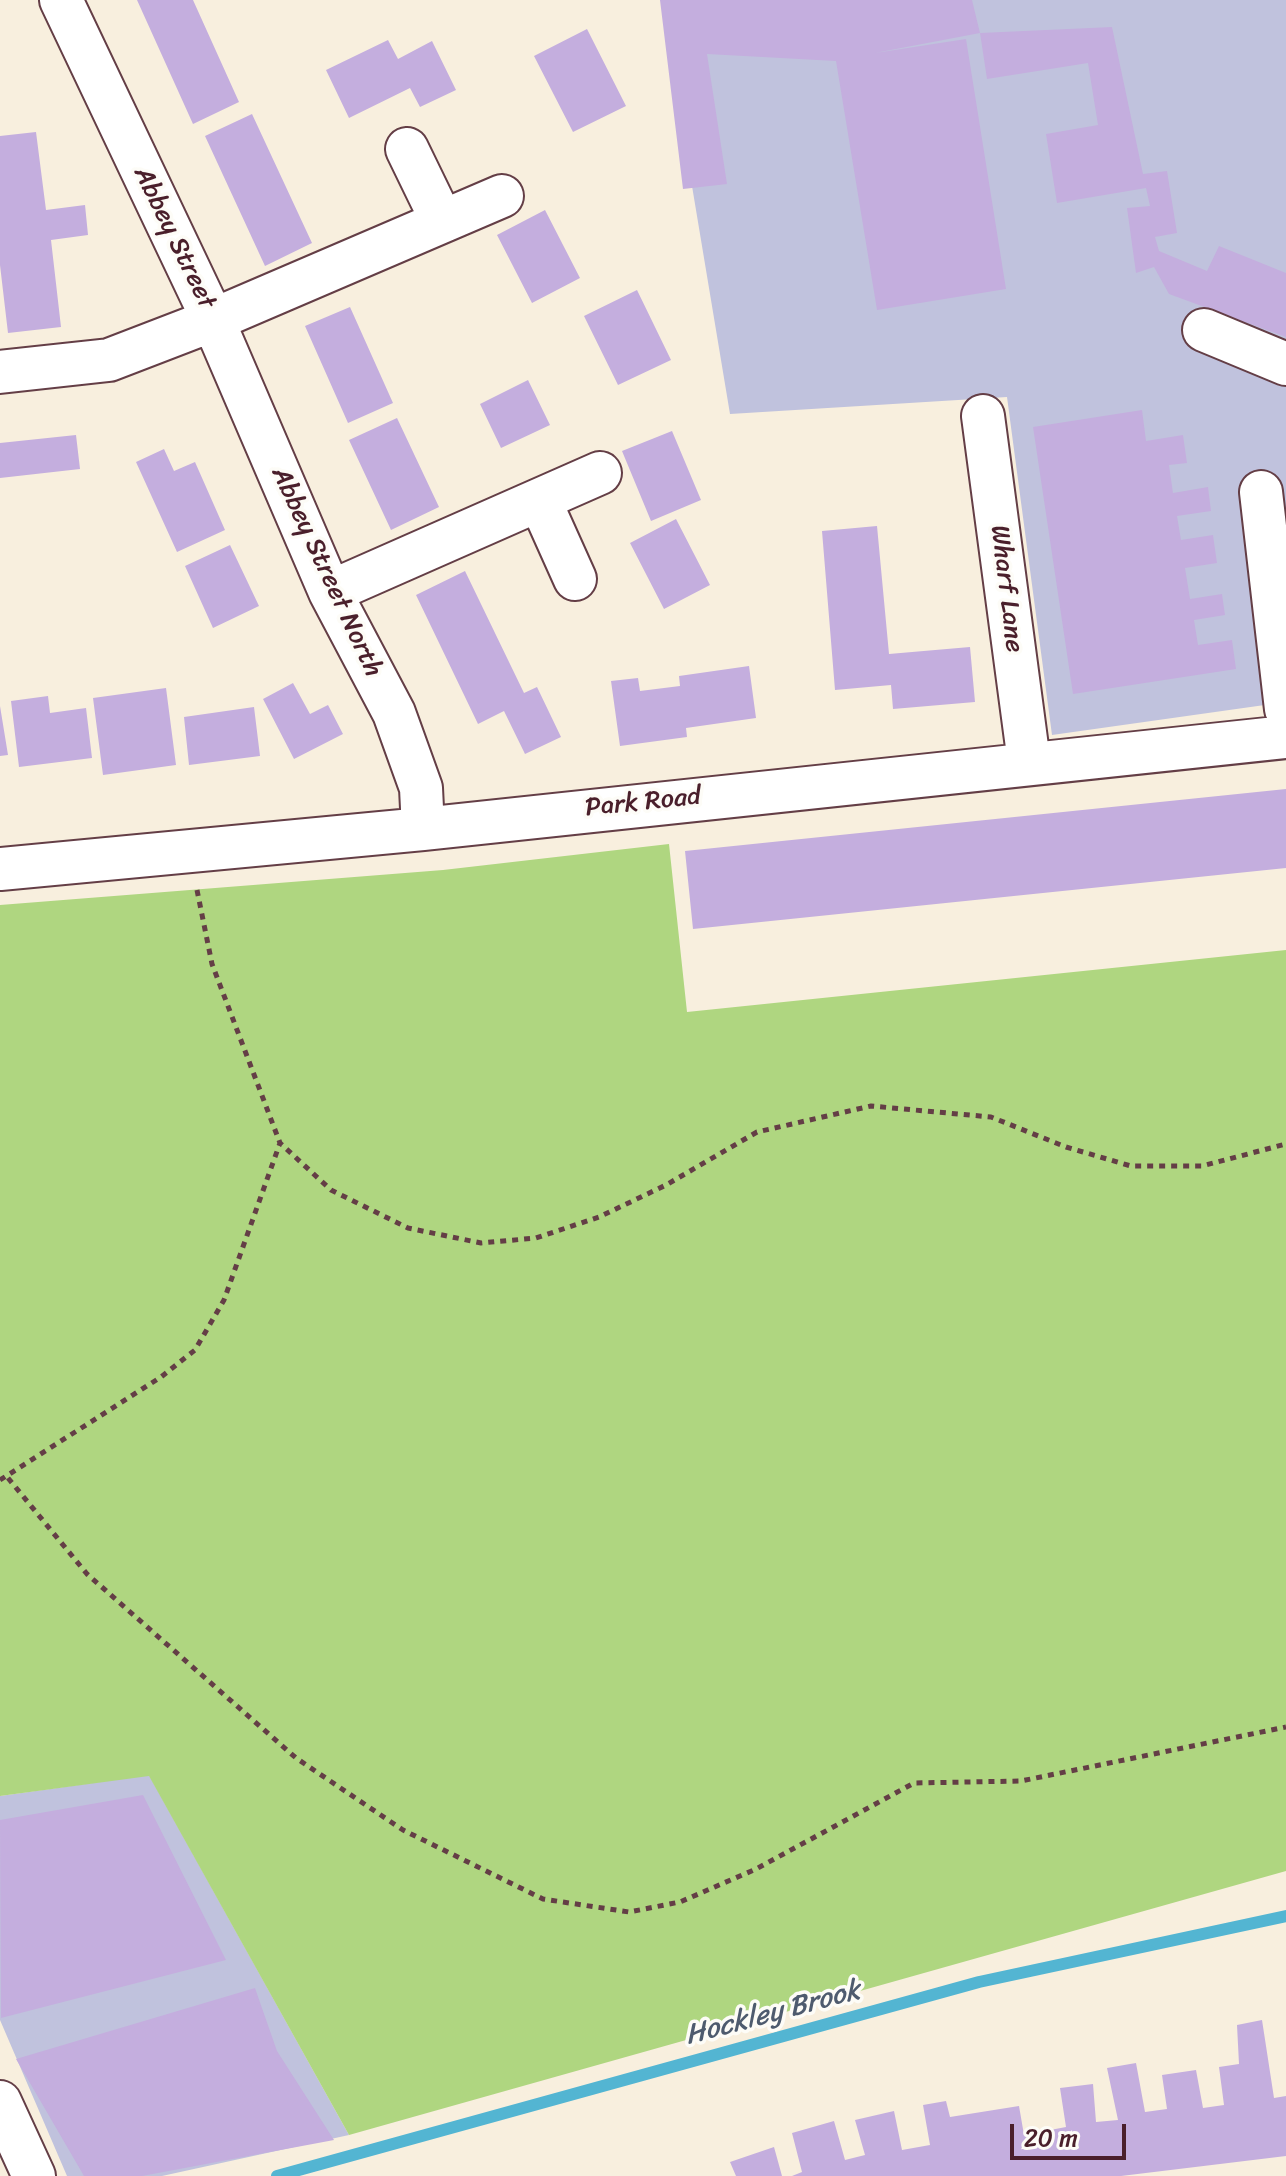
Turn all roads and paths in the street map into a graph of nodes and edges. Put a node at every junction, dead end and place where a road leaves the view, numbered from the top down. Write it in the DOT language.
graph roads {
  1 [pos="61,0"];
  2 [pos="407,149"];
  3 [pos="502,196"];
  4 [pos="441,219"];
  5 [pos="213,320"];
  6 [pos="1204,330"];
  7 [pos="1286,364"];
  8 [pos="0,372"];
  9 [pos="983,416"];
  10 [pos="600,473"];
  11 [pos="1261,492"];
  12 [pos="540,501"];
  13 [pos="1277,556"];
  14 [pos="575,579"];
  15 [pos="330,592"];
  16 [pos="1286,709"];
  17 [pos="1286,737"];
  18 [pos="1029,762"];
  19 [pos="423,829"];
  20 [pos="189,850"];
  21 [pos="0,869"];
  22 [pos="280,1143"];
  23 [pos="1286,1144"];
  24 [pos="8,1478"];
  25 [pos="0,1480"];
  26 [pos="1286,1727"];
  27 [pos="0,2102"];
  28 [pos="34,2176"];
  1 -- 5 [label="street, Abbey Street"];
  2 -- 4 [label="street"];
  3 -- 4 [label="street"];
  4 -- 5 [label="street"];
  5 -- 8 [label="street, Abbey Street"];
  5 -- 15 [label="street, Abbey Street North"];
  6 -- 7 [label="street"];
  9 -- 18 [label="street, Wharf Lane"];
  10 -- 12 [label="street"];
  11 -- 13 [label="street"];
  12 -- 14 [label="street"];
  12 -- 15 [label="street"];
  13 -- 16 [label="street"];
  15 -- 19 [label="street, Abbey Street North"];
  17 -- 18 [label="street, Park Road"];
  18 -- 19 [label="street, Park Road"];
  19 -- 20 [label="street, Park Road"];
  20 -- 21 [label="street, Park Road"];
  20 -- 22 [label="path"];
  22 -- 23 [label="path"];
  22 -- 24 [label="path"];
  24 -- 25 [label="path"];
  24 -- 26 [label="path"];
  27 -- 28 [label="street"];
}
